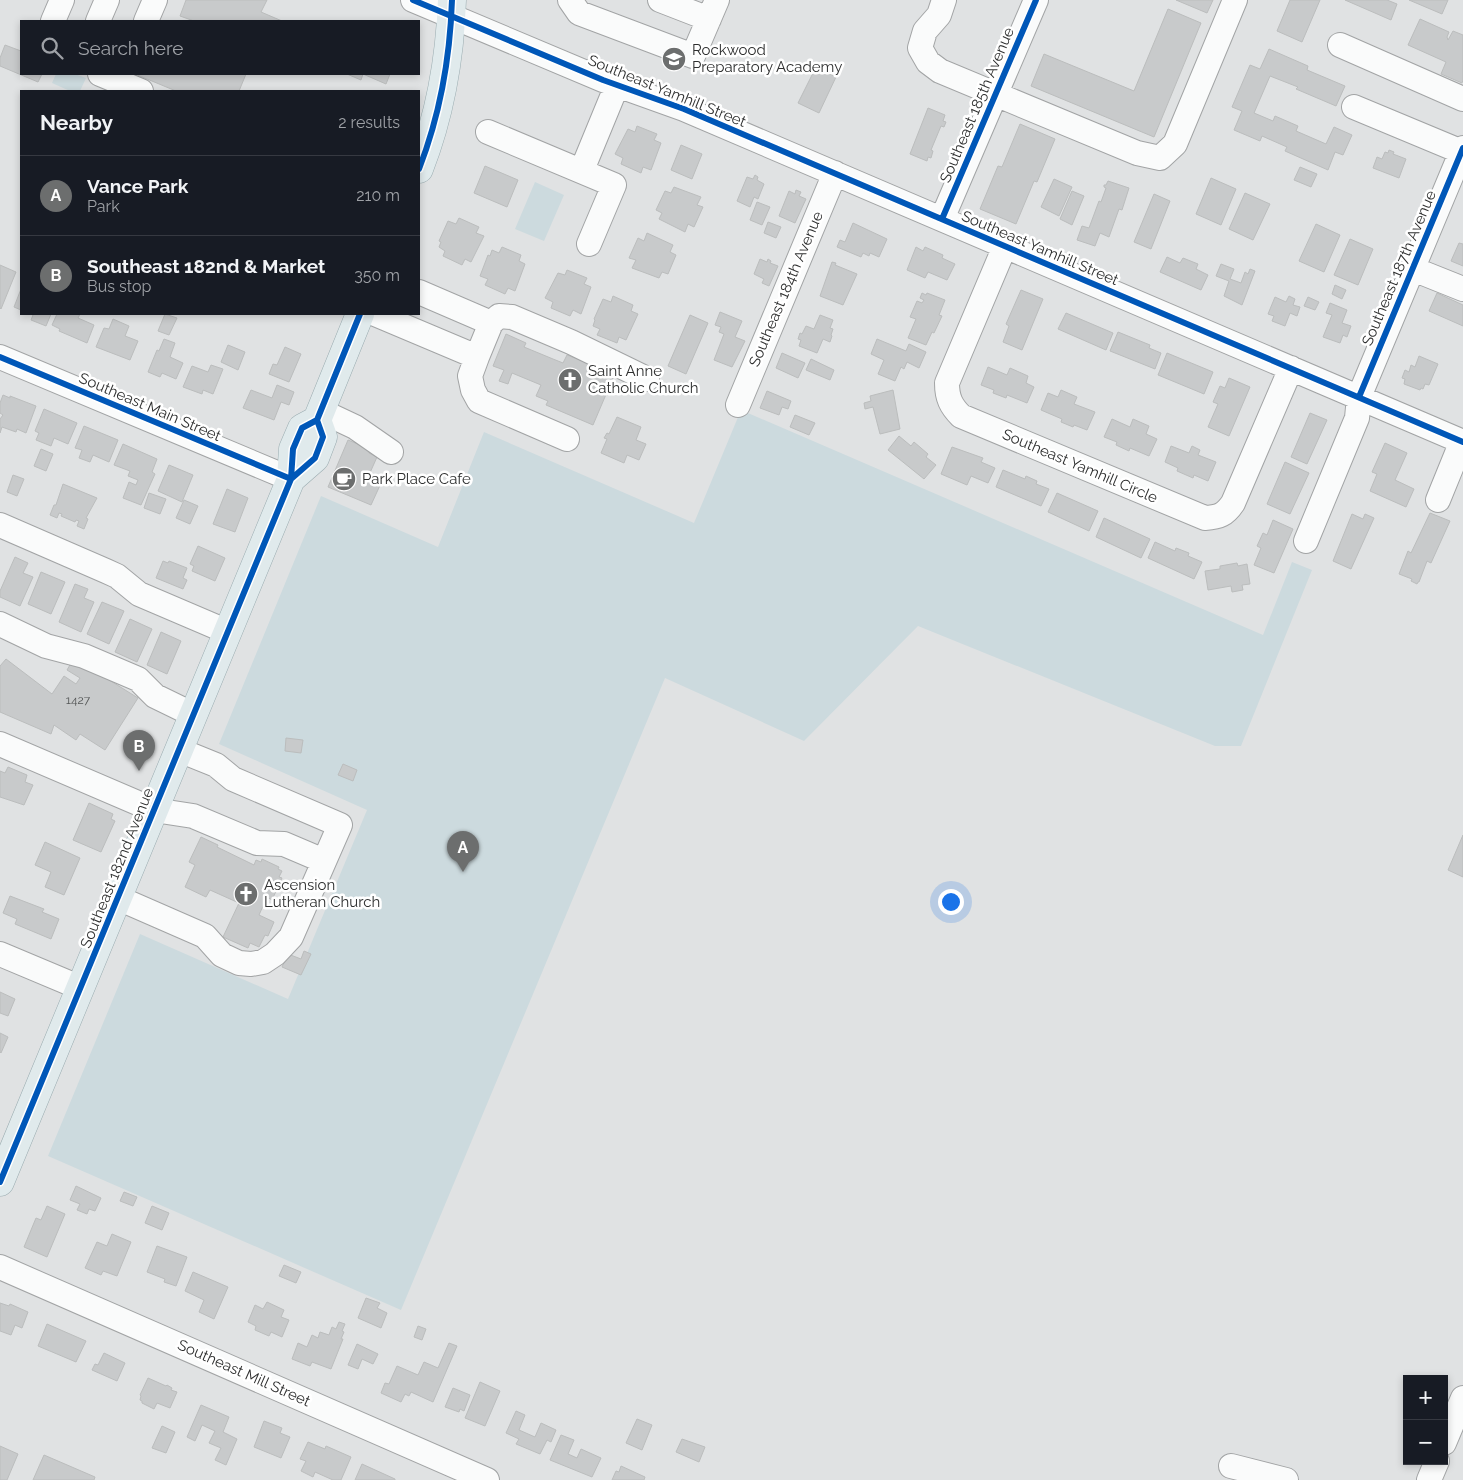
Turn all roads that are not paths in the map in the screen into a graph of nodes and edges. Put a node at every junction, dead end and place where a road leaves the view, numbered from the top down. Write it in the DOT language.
graph roads {
  1 [pos="62,0"];
  2 [pos="107,0"];
  3 [pos="155,0"];
  4 [pos="413,0"];
  5 [pos="570,0"];
  6 [pos="660,0"];
  7 [pos="944,0"];
  8 [pos="1036,0"];
  9 [pos="1235,0"];
  10 [pos="452,8"];
  11 [pos="713,10"];
  12 [pos="53,20"];
  13 [pos="98,20"];
  14 [pos="146,20"];
  15 [pos="1340,45"];
  16 [pos="617,85"];
  17 [pos="996,93"];
  18 [pos="1463,99"];
  19 [pos="1354,107"];
  20 [pos="488,132"];
  21 [pos="1461,158"];
  22 [pos="420,162"];
  23 [pos="582,170"];
  24 [pos="835,173"];
  25 [pos="942,219"];
  26 [pos="589,244"];
  27 [pos="1005,246"];
  28 [pos="1413,269"];
  29 [pos="1463,289"];
  30 [pos="420,292"];
  31 [pos="360,315"];
  32 [pos="378,315"];
  33 [pos="491,322"];
  34 [pos="0,357"];
  35 [pos="476,357"];
  36 [pos="1291,368"];
  37 [pos="647,379"];
  38 [pos="1359,397"];
  39 [pos="738,405"];
  40 [pos="319,416"];
  41 [pos="567,439"];
  42 [pos="1462,441"];
  43 [pos="391,452"];
  44 [pos="291,479"];
  45 [pos="1438,500"];
  46 [pos="0,525"];
  47 [pos="1306,541"];
  48 [pos="0,624"];
  49 [pos="228,632"];
  50 [pos="194,715"];
  51 [pos="0,744"];
  52 [pos="179,750"];
  53 [pos="154,810"];
  54 [pos="324,861"];
  55 [pos="118,898"];
  56 [pos="0,954"];
  57 [pos="81,988"];
  58 [pos="0,1182"];
  59 [pos="0,1267"];
  60 [pos="1463,1398"];
  61 [pos="1448,1434"];
  62 [pos="1435,1465"];
  63 [pos="1231,1466"];
  64 [pos="487,1480"];
  65 [pos="1286,1480"];
  66 [pos="1429,1480"];
  1 -- 12 [label="street"];
  2 -- 13 [label="street"];
  3 -- 14 [label="street"];
  4 -- 10 [label="street, Southeast Yamhill Street"];
  5 -- 11 [label="street"];
  6 -- 11 [label="street"];
  7 -- 17 [label="street"];
  8 -- 17 [label="street, Southeast 185th Avenue"];
  9 -- 17 [label="street"];
  10 -- 16 [label="street, Southeast Yamhill Street"];
  10 -- 22 [label="main road"];
  15 -- 18 [label="street"];
  16 -- 23 [label="street"];
  16 -- 24 [label="street, Southeast Yamhill Street"];
  17 -- 25 [label="street, Southeast 185th Avenue"];
  19 -- 21 [label="street"];
  20 -- 23 [label="street"];
  21 -- 28 [label="street, Southeast 187th Avenue"];
  23 -- 26 [label="street"];
  24 -- 25 [label="street, Southeast Yamhill Street"];
  24 -- 39 [label="street, Southeast 184th Avenue"];
  25 -- 27 [label="street, Southeast Yamhill Street"];
  27 -- 36 [label="street, Southeast Yamhill Street"];
  27 -- 36 [label="street, Southeast Yamhill Circle"];
  28 -- 29 [label="street"];
  28 -- 38 [label="street, Southeast 187th Avenue"];
  30 -- 33 [label="street"];
  31 -- 40 [label="main road"];
  32 -- 35 [label="street"];
  33 -- 35 [label="street"];
  33 -- 37 [label="street"];
  34 -- 44 [label="street, Southeast Main Street"];
  35 -- 41 [label="street"];
  36 -- 38 [label="street, Southeast Yamhill Street"];
  38 -- 42 [label="street, Southeast Yamhill Street"];
  38 -- 47 [label="street, Southeast 187th Avenue"];
  40 -- 43 [label="street"];
  40 -- 44 [label="main road, Southeast 182nd Avenue"];
  42 -- 45 [label="street"];
  44 -- 49 [label="main road, Southeast 182nd Avenue"];
  46 -- 49 [label="street"];
  48 -- 50 [label="street"];
  49 -- 50 [label="main road, Southeast 182nd Avenue"];
  50 -- 52 [label="main road, Southeast 182nd Avenue"];
  51 -- 53 [label="street"];
  52 -- 53 [label="main road, Southeast 182nd Avenue"];
  52 -- 54 [label="street"];
  53 -- 54 [label="street"];
  53 -- 55 [label="main road, Southeast 182nd Avenue"];
  54 -- 55 [label="street"];
  55 -- 57 [label="main road, Southeast 182nd Avenue"];
  56 -- 57 [label="street"];
  57 -- 58 [label="main road, Southeast 182nd Avenue"];
  59 -- 64 [label="street, Southeast Mill Street"];
  60 -- 61 [label="street"];
  62 -- 66 [label="street"];
  63 -- 65 [label="street"];
}
